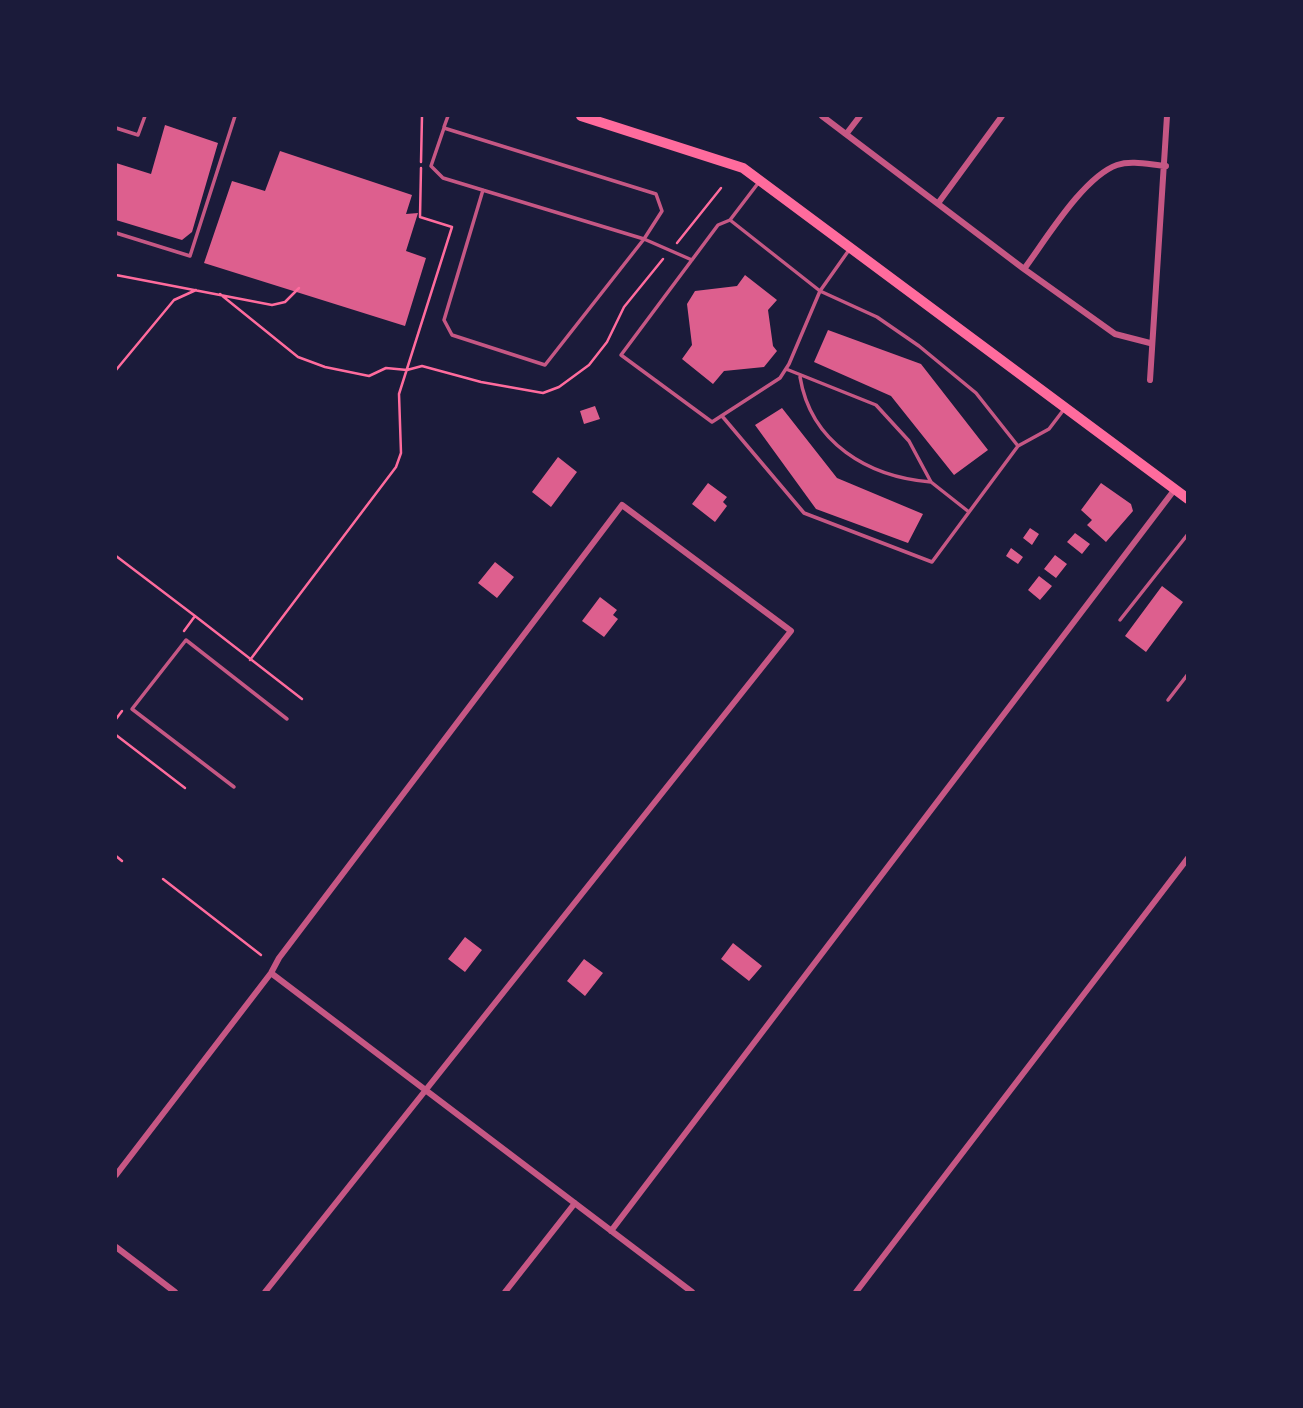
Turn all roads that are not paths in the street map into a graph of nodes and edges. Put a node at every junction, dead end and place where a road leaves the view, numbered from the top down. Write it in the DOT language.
graph roads {
  1 [pos="145,116"];
  2 [pos="235,116"];
  3 [pos="448,116"];
  4 [pos="581,116"];
  5 [pos="822,116"];
  6 [pos="860,116"];
  7 [pos="1002,116"];
  8 [pos="1167,116"];
  9 [pos="116,128"];
  10 [pos="444,128"];
  11 [pos="847,133"];
  12 [pos="1166,166"];
  13 [pos="761,181"];
  14 [pos="484,190"];
  15 [pos="939,202"];
  16 [pos="730,220"];
  17 [pos="116,233"];
  18 [pos="644,239"];
  19 [pos="851,248"];
  20 [pos="692,260"];
  21 [pos="1024,269"];
  22 [pos="820,291"];
  23 [pos="1150,343"];
  24 [pos="786,369"];
  25 [pos="800,377"];
  26 [pos="1150,380"];
  27 [pos="1066,408"];
  28 [pos="722,416"];
  29 [pos="1018,446"];
  30 [pos="931,482"];
  31 [pos="1175,489"];
  32 [pos="1188,499"];
  33 [pos="969,512"];
  34 [pos="1188,534"];
  35 [pos="1119,620"];
  36 [pos="1188,674"];
  37 [pos="1168,700"];
  38 [pos="287,719"];
  39 [pos="234,786"];
  40 [pos="1188,858"];
  41 [pos="271,973"];
  42 [pos="424,1090"];
  43 [pos="116,1175"];
  44 [pos="575,1203"];
  45 [pos="611,1231"];
  46 [pos="116,1247"];
  47 [pos="175,1293"];
  48 [pos="265,1293"];
  49 [pos="505,1293"];
  50 [pos="692,1293"];
  51 [pos="856,1293"];
  1 -- 9 [label="lane"];
  2 -- 17 [label="lane"];
  3 -- 10 [label="lane"];
  4 -- 13 [label="main road"];
  5 -- 11 [label="street"];
  6 -- 11 [label="street"];
  7 -- 15 [label="street"];
  8 -- 12 [label="street"];
  10 -- 14 [label="lane"];
  10 -- 18 [label="lane"];
  11 -- 15 [label="street"];
  12 -- 21 [label="street"];
  12 -- 23 [label="street"];
  13 -- 16 [label="lane"];
  13 -- 19 [label="main road"];
  14 -- 18 [label="lane"];
  14 -- 18 [label="lane"];
  15 -- 21 [label="street"];
  16 -- 20 [label="lane"];
  16 -- 22 [label="lane"];
  18 -- 20 [label="lane"];
  19 -- 22 [label="lane"];
  19 -- 27 [label="main road"];
  20 -- 28 [label="lane"];
  21 -- 23 [label="street"];
  22 -- 24 [label="lane"];
  22 -- 29 [label="lane"];
  23 -- 26 [label="street"];
  24 -- 25 [label="lane"];
  24 -- 28 [label="lane"];
  25 -- 30 [label="lane"];
  25 -- 30 [label="lane"];
  27 -- 29 [label="lane"];
  27 -- 31 [label="main road"];
  28 -- 33 [label="lane"];
  29 -- 33 [label="lane"];
  30 -- 33 [label="lane"];
  31 -- 32 [label="main road"];
  31 -- 45 [label="street"];
  34 -- 35 [label="lane"];
  36 -- 37 [label="lane"];
  38 -- 39 [label="lane"];
  40 -- 51 [label="street"];
  41 -- 42 [label="street"];
  41 -- 42 [label="street"];
  41 -- 43 [label="street"];
  42 -- 44 [label="street"];
  42 -- 48 [label="street"];
  44 -- 45 [label="street"];
  44 -- 49 [label="street"];
  45 -- 50 [label="street"];
  46 -- 47 [label="street"];
}
